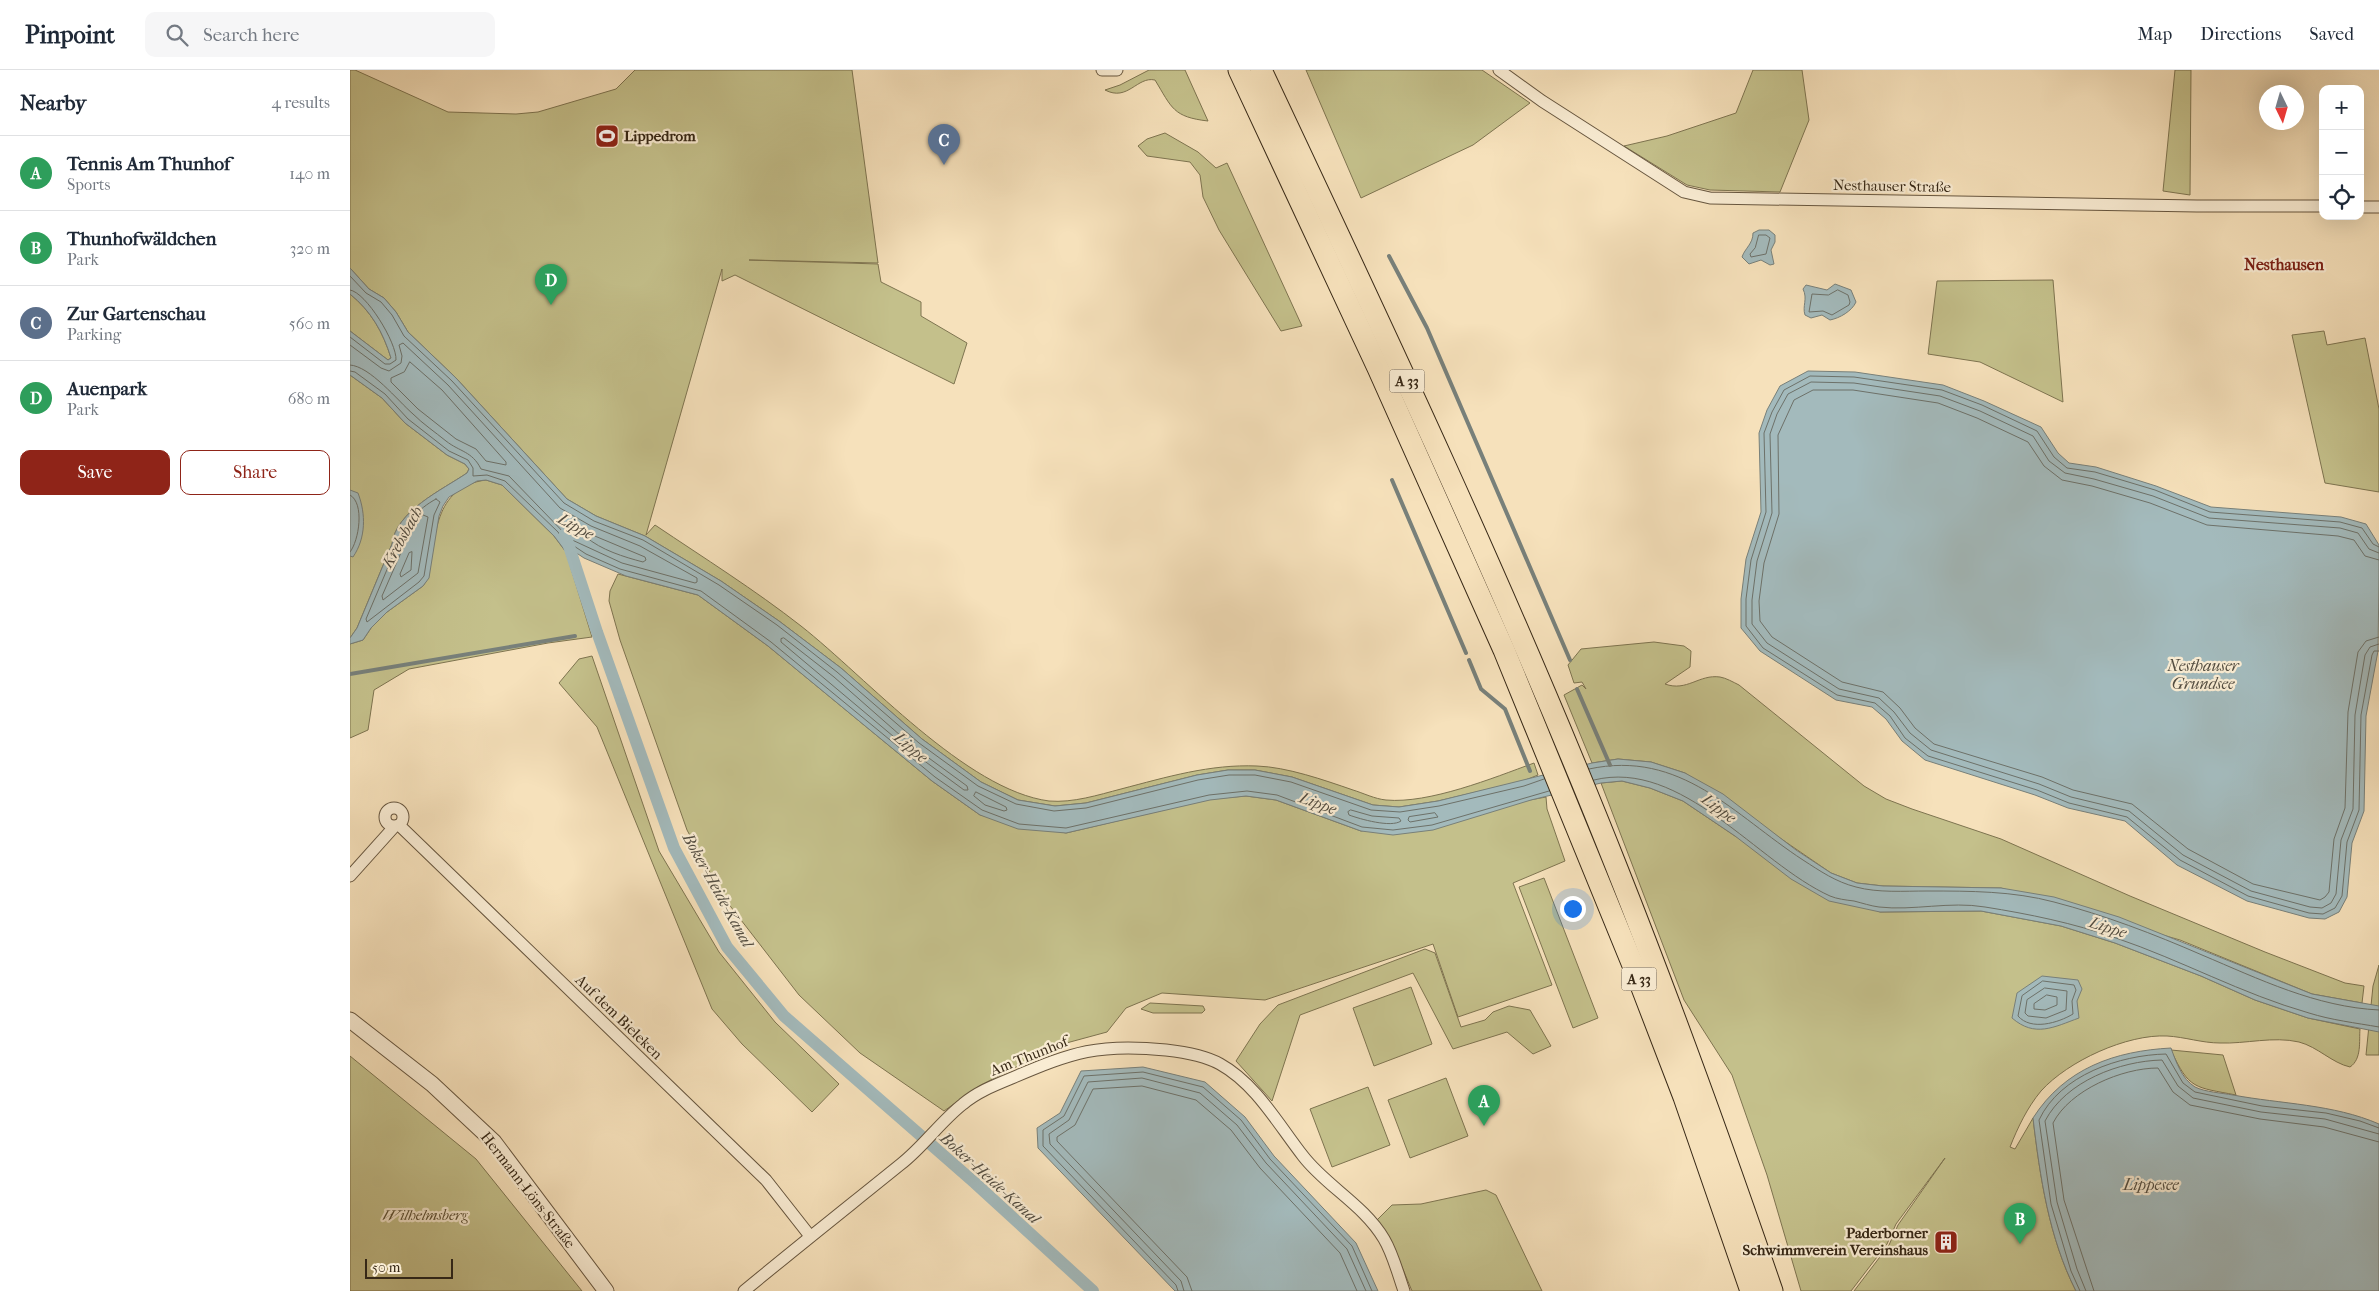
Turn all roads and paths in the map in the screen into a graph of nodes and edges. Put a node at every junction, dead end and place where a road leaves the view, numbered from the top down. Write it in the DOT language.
graph roads {
  1 [pos="1102,70"];
  2 [pos="1117,70"];
  3 [pos="1239,70"];
  4 [pos="1261,70"];
  5 [pos="1499,70"];
  6 [pos="2319,206"];
  7 [pos="2364,207"];
  8 [pos="2379,207"];
  9 [pos="350,876"];
  10 [pos="350,1020"];
  11 [pos="810,1236"];
  12 [pos="606,1291"];
  13 [pos="744,1291"];
  14 [pos="1404,1291"];
  15 [pos="1751,1291"];
  16 [pos="1772,1291"];
  1 -- 2 [label="street"];
  3 -- 15 [label="highway, A 33"];
  4 -- 16 [label="highway, A 33"];
  5 -- 6 [label="street, Nesthauser Straße"];
  7 -- 8 [label="street"];
  9 -- 11 [label="street, Auf dem Bieleken"];
  10 -- 12 [label="street, Hermann-Löns-Straße"];
  11 -- 13 [label="street, Am Thunhof"];
  11 -- 14 [label="street, Am Thunhof"];
}
